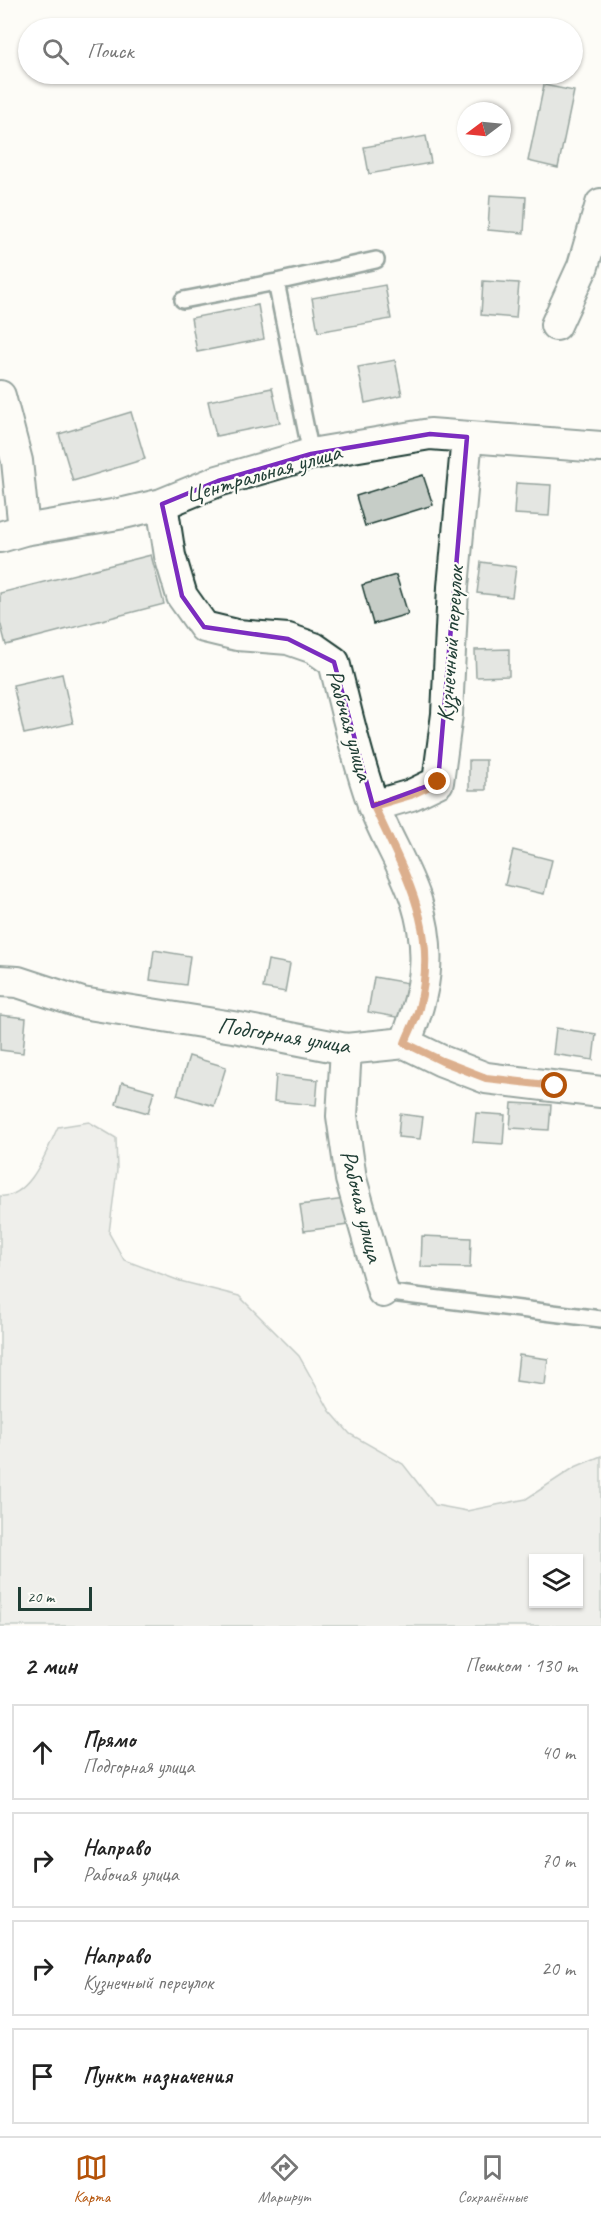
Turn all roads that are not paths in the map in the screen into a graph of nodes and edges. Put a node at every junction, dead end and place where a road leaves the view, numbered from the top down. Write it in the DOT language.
graph roads {
  1 [pos="601,204"];
  2 [pos="376,260"];
  3 [pos="276,282"];
  4 [pos="183,300"];
  5 [pos="556,326"];
  6 [pos="0,396"];
  7 [pos="467,437"];
  8 [pos="601,447"];
  9 [pos="311,454"];
  10 [pos="162,504"];
  11 [pos="12,534"];
  12 [pos="374,806"];
  13 [pos="0,981"];
  14 [pos="405,1043"];
  15 [pos="346,1049"];
  16 [pos="601,1092"];
  17 [pos="383,1292"];
  18 [pos="601,1319"];
  1 -- 5 [label="street"];
  2 -- 3 [label="lane"];
  3 -- 4 [label="lane"];
  3 -- 9 [label="lane"];
  6 -- 11 [label="street"];
  7 -- 8 [label="street, Центральная улица"];
  7 -- 9 [label="street, Центральная улица"];
  7 -- 12 [label="street, Кузнечный переулок"];
  9 -- 10 [label="street, Центральная улица"];
  10 -- 11 [label="street, Центральная улица"];
  10 -- 12 [label="street, Рабочая улица"];
  12 -- 14 [label="street, Рабочая улица"];
  13 -- 15 [label="street, Подгорная улица"];
  14 -- 15 [label="street, Подгорная улица"];
  14 -- 16 [label="street"];
  15 -- 17 [label="street, Рабочая улица"];
  17 -- 18 [label="lane"];
}
